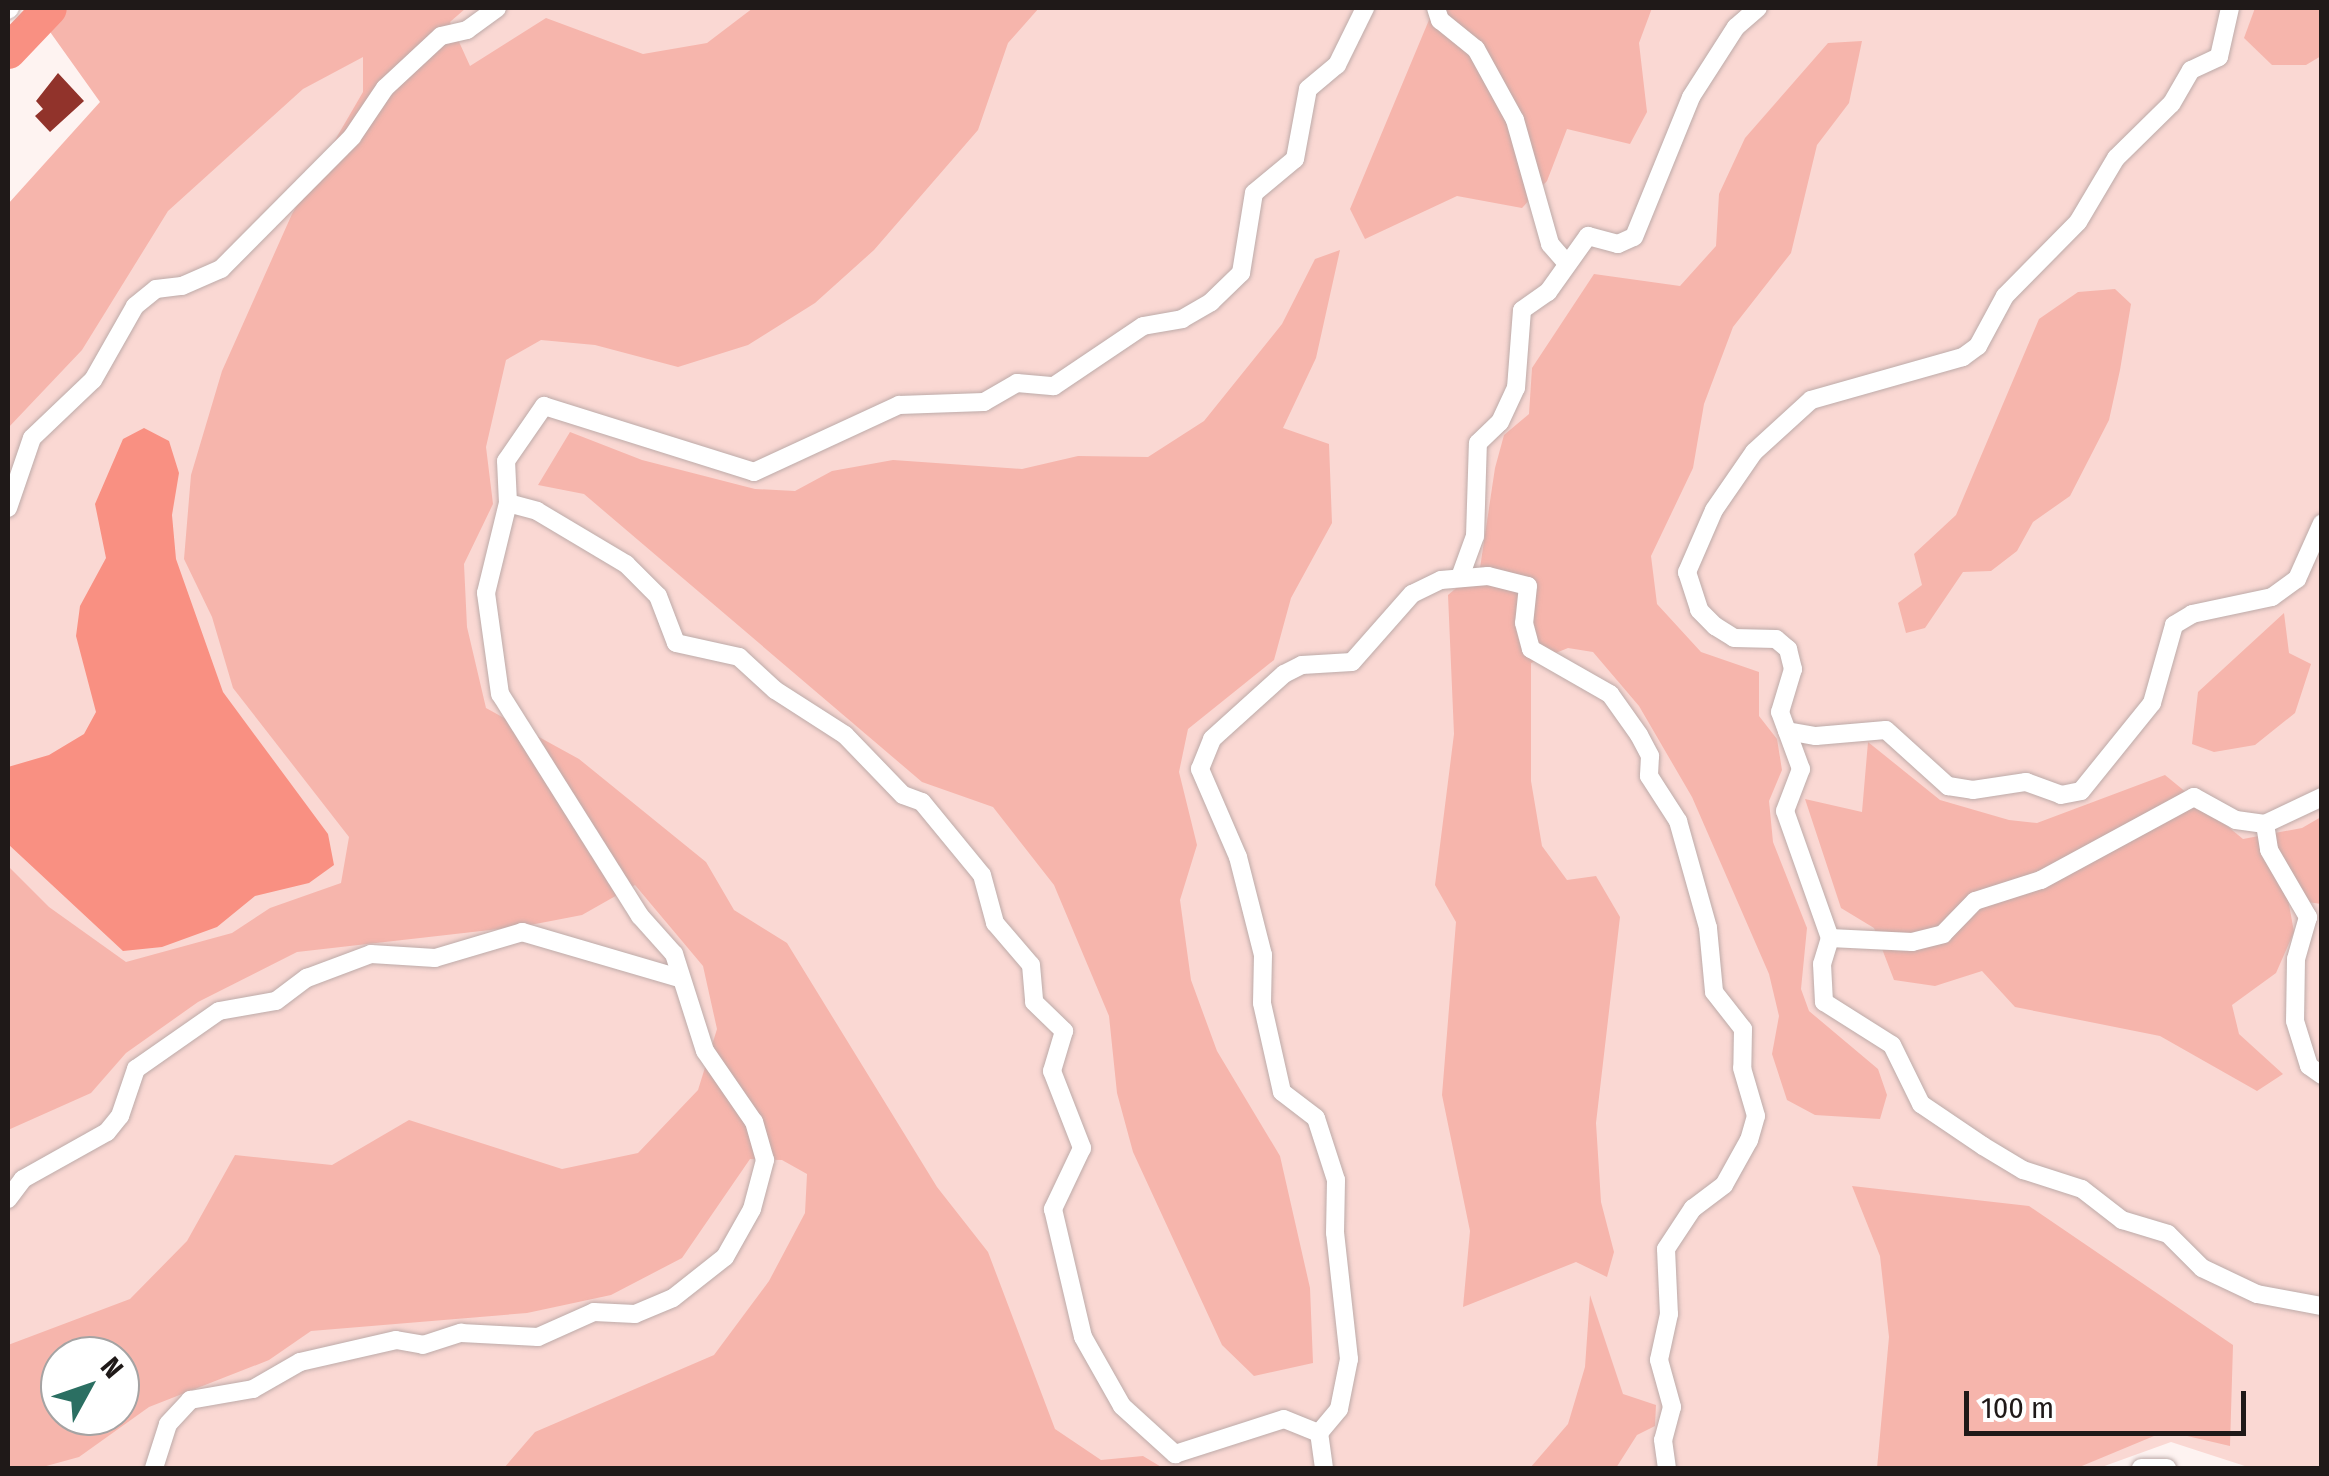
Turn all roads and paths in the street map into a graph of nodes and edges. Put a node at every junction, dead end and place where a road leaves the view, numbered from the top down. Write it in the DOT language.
graph roads {
  1 [pos="498,8"];
  2 [pos="1365,8"];
  3 [pos="1436,8"];
  4 [pos="1758,8"];
  5 [pos="2230,8"];
  6 [pos="1565,260"];
  7 [pos="508,503"];
  8 [pos="8,508"];
  9 [pos="2322,523"];
  10 [pos="1460,577"];
  11 [pos="1787,731"];
  12 [pos="2322,798"];
  13 [pos="2265,824"];
  14 [pos="1830,938"];
  15 [pos="680,978"];
  16 [pos="2322,1075"];
  17 [pos="8,1199"];
  18 [pos="2322,1306"];
  19 [pos="1319,1434"];
  20 [pos="154,1468"];
  21 [pos="1324,1468"];
  22 [pos="1666,1468"];
  23 [pos="2141,1468"];
  24 [pos="2167,1468"];
  1 -- 8 [label="street"];
  2 -- 7 [label="street"];
  3 -- 6 [label="street"];
  4 -- 6 [label="street"];
  5 -- 11 [label="street"];
  6 -- 10 [label="street"];
  7 -- 15 [label="street"];
  7 -- 19 [label="street"];
  9 -- 11 [label="street"];
  10 -- 19 [label="street"];
  10 -- 22 [label="street"];
  11 -- 14 [label="street"];
  12 -- 13 [label="street"];
  13 -- 14 [label="street"];
  13 -- 16 [label="street"];
  14 -- 18 [label="street"];
  15 -- 17 [label="street"];
  15 -- 20 [label="street"];
  19 -- 21 [label="street"];
  23 -- 24 [label="street"];
}
